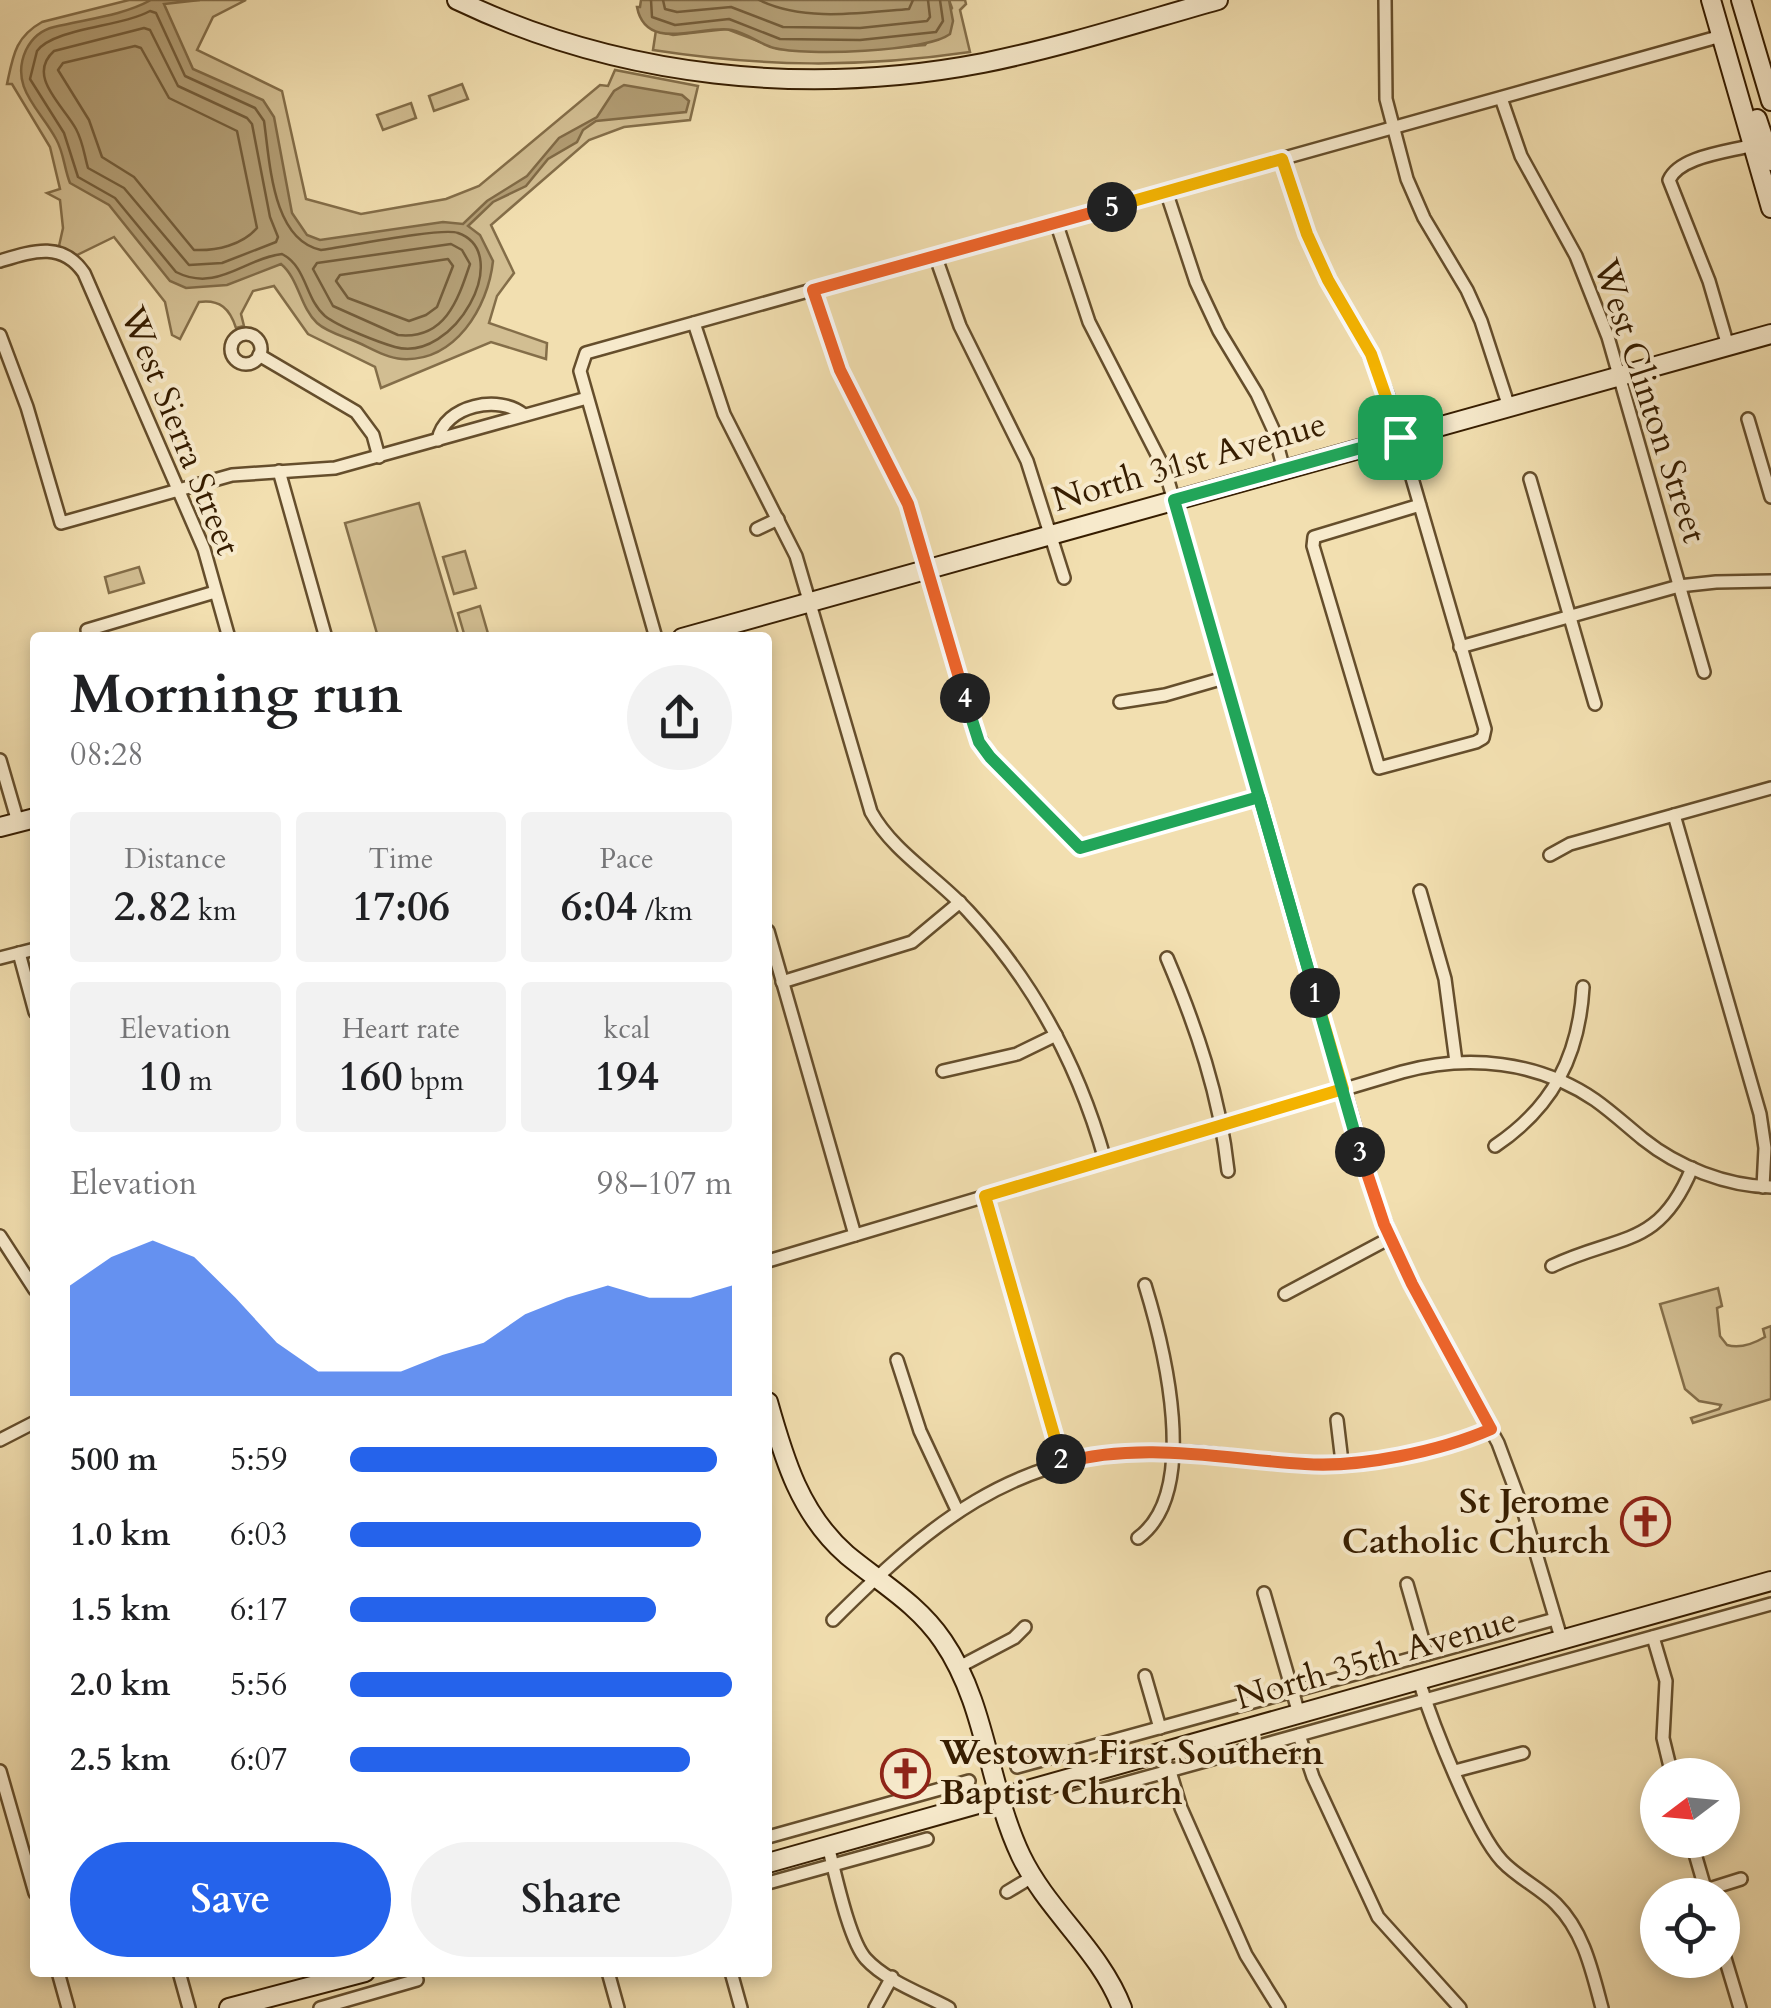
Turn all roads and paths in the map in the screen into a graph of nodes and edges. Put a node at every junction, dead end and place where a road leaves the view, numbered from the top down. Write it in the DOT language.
graph roads {
  1 [pos="457,0"];
  2 [pos="1218,0"];
  3 [pos="1385,0"];
  4 [pos="1711,0"];
  5 [pos="1729,0"];
  6 [pos="1741,0"];
  7 [pos="1722,36"];
  8 [pos="1769,96"];
  9 [pos="1501,98"];
  10 [pos="1392,129"];
  11 [pos="1753,145"];
  12 [pos="1282,159"];
  13 [pos="1771,161"];
  14 [pos="1166,192"];
  15 [pos="1771,208"];
  16 [pos="1056,222"];
  17 [pos="935,255"];
  18 [pos="0,261"];
  19 [pos="813,290"];
  20 [pos="694,323"];
  21 [pos="1771,334"];
  22 [pos="0,335"];
  23 [pos="1728,346"];
  24 [pos="259,355"];
  25 [pos="1620,375"];
  26 [pos="587,398"];
  27 [pos="1510,407"];
  28 [pos="524,416"];
  29 [pos="1748,419"];
  30 [pos="1400,437"];
  31 [pos="438,440"];
  32 [pos="379,456"];
  33 [pos="1284,470"];
  34 [pos="278,471"];
  35 [pos="1530,479"];
  36 [pos="180,490"];
  37 [pos="1771,497"];
  38 [pos="1174,500"];
  39 [pos="1420,505"];
  40 [pos="778,518"];
  41 [pos="758,529"];
  42 [pos="1051,535"];
  43 [pos="928,569"];
  44 [pos="1064,578"];
  45 [pos="1771,581"];
  46 [pos="1679,586"];
  47 [pos="215,592"];
  48 [pos="809,602"];
  49 [pos="1570,616"];
  50 [pos="94,632"];
  51 [pos="227,632"];
  52 [pos="324,632"];
  53 [pos="654,632"];
  54 [pos="703,632"];
  55 [pos="1460,647"];
  56 [pos="1704,672"];
  57 [pos="1224,678"];
  58 [pos="1120,702"];
  59 [pos="1594,704"];
  60 [pos="0,760"];
  61 [pos="1771,788"];
  62 [pos="1259,797"];
  63 [pos="1674,815"];
  64 [pos="18,822"];
  65 [pos="1550,855"];
  66 [pos="1420,891"];
  67 [pos="960,902"];
  68 [pos="772,946"];
  69 [pos="30,950"];
  70 [pos="19,953"];
  71 [pos="0,958"];
  72 [pos="1167,958"];
  73 [pos="782,982"];
  74 [pos="1583,987"];
  75 [pos="30,994"];
  76 [pos="1056,1035"];
  77 [pos="1456,1062"];
  78 [pos="943,1071"];
  79 [pos="1560,1081"];
  80 [pos="1343,1089"];
  81 [pos="1222,1125"];
  82 [pos="1495,1146"];
  83 [pos="1105,1160"];
  84 [pos="1692,1168"];
  85 [pos="1228,1171"];
  86 [pos="1767,1187"];
  87 [pos="985,1196"];
  88 [pos="855,1235"];
  89 [pos="0,1236"];
  90 [pos="1390,1238"];
  91 [pos="772,1259"];
  92 [pos="1552,1266"];
  93 [pos="30,1282"];
  94 [pos="1145,1285"];
  95 [pos="1285,1294"];
  96 [pos="897,1360"];
  97 [pos="772,1415"];
  98 [pos="1336,1420"];
  99 [pos="30,1425"];
  100 [pos="1491,1429"];
  101 [pos="0,1440"];
  102 [pos="1170,1452"];
  103 [pos="1342,1462"];
  104 [pos="1062,1463"];
  105 [pos="958,1510"];
  106 [pos="1138,1538"];
  107 [pos="878,1577"];
  108 [pos="1771,1581"];
  109 [pos="1407,1584"];
  110 [pos="1264,1594"];
  111 [pos="1771,1604"];
  112 [pos="1555,1619"];
  113 [pos="833,1620"];
  114 [pos="1024,1627"];
  115 [pos="1654,1637"];
  116 [pos="1562,1641"];
  117 [pos="1426,1654"];
  118 [pos="959,1667"];
  119 [pos="1145,1676"];
  120 [pos="1420,1681"];
  121 [pos="1292,1691"];
  122 [pos="1425,1700"];
  123 [pos="1299,1714"];
  124 [pos="1160,1728"];
  125 [pos="1298,1735"];
  126 [pos="1523,1752"];
  127 [pos="1667,1758"];
  128 [pos="1167,1761"];
  129 [pos="1017,1767"];
  130 [pos="0,1771"];
  131 [pos="1456,1771"];
  132 [pos="969,1780"];
  133 [pos="1001,1797"];
  134 [pos="1075,1797"];
  135 [pos="772,1836"];
  136 [pos="927,1839"];
  137 [pos="830,1855"];
  138 [pos="772,1856"];
  139 [pos="30,1876"];
  140 [pos="1032,1877"];
  141 [pos="772,1881"];
  142 [pos="1007,1892"];
  143 [pos="1568,1892"];
  144 [pos="1556,1905"];
  145 [pos="892,1976"];
  146 [pos="59,1977"];
  147 [pos="180,1977"];
  148 [pos="609,1977"];
  149 [pos="732,1977"];
  150 [pos="1731,1978"];
  151 [pos="301,1980"];
  152 [pos="417,1980"];
  153 [pos="284,2001"];
  154 [pos="68,2008"];
  155 [pos="189,2008"];
  156 [pos="229,2008"];
  157 [pos="320,2008"];
  158 [pos="618,2008"];
  159 [pos="741,2008"];
  160 [pos="874,2008"];
  161 [pos="949,2008"];
  162 [pos="1122,2008"];
  163 [pos="1279,2008"];
  164 [pos="1460,2008"];
  165 [pos="1602,2008"];
  166 [pos="1740,2008"];
  1 -- 2 [label="street"];
  3 -- 10 [label="street"];
  4 -- 7 [label="street"];
  5 -- 8 [label="street"];
  6 -- 8 [label="street"];
  7 -- 9 [label="street"];
  7 -- 11 [label="street"];
  7 -- 13 [label="street"];
  9 -- 10 [label="street"];
  9 -- 25 [label="street, West Clinton Street"];
  10 -- 12 [label="street"];
  10 -- 27 [label="street"];
  11 -- 15 [label="street"];
  11 -- 23 [label="street"];
  12 -- 14 [label="street"];
  12 -- 30 [label="street"];
  14 -- 16 [label="street"];
  14 -- 33 [label="street"];
  16 -- 17 [label="street"];
  16 -- 38 [label="street"];
  17 -- 19 [label="street"];
  17 -- 42 [label="street"];
  18 -- 36 [label="street, West Sierra Street"];
  19 -- 20 [label="street"];
  19 -- 43 [label="street"];
  20 -- 26 [label="street"];
  20 -- 40 [label="street"];
  21 -- 23 [label="street, North 31st Avenue"];
  22 -- 36 [label="street"];
  23 -- 25 [label="street, North 31st Avenue"];
  24 -- 32 [label="street"];
  25 -- 27 [label="street, North 31st Avenue"];
  25 -- 46 [label="street, West Clinton Street"];
  26 -- 28 [label="street"];
  26 -- 53 [label="street"];
  27 -- 30 [label="street, North 31st Avenue"];
  28 -- 31 [label="street"];
  28 -- 31 [label="street"];
  29 -- 37 [label="street"];
  30 -- 33 [label="street, North 31st Avenue"];
  30 -- 39 [label="street"];
  31 -- 32 [label="street"];
  32 -- 34 [label="street"];
  33 -- 38 [label="street, North 31st Avenue"];
  34 -- 36 [label="street"];
  34 -- 52 [label="street"];
  35 -- 49 [label="street"];
  36 -- 47 [label="street, West Sierra Street"];
  38 -- 42 [label="street, North 31st Avenue"];
  38 -- 57 [label="street"];
  39 -- 55 [label="street"];
  39 -- 55 [label="street"];
  40 -- 41 [label="street"];
  40 -- 48 [label="street"];
  42 -- 43 [label="street, North 31st Avenue"];
  42 -- 44 [label="street"];
  43 -- 48 [label="street, North 31st Avenue"];
  43 -- 62 [label="street"];
  45 -- 46 [label="street"];
  46 -- 49 [label="street"];
  46 -- 56 [label="street, West Clinton Street"];
  47 -- 50 [label="street"];
  47 -- 51 [label="street, West Sierra Street"];
  48 -- 54 [label="street, North 31st Avenue"];
  48 -- 67 [label="street"];
  49 -- 55 [label="street"];
  49 -- 59 [label="street"];
  57 -- 58 [label="street"];
  57 -- 62 [label="street"];
  60 -- 64 [label="street"];
  61 -- 63 [label="street"];
  62 -- 80 [label="street"];
  63 -- 65 [label="street"];
  63 -- 86 [label="street"];
  66 -- 77 [label="street"];
  67 -- 73 [label="street"];
  67 -- 76 [label="street"];
  68 -- 73 [label="street"];
  69 -- 70 [label="street"];
  70 -- 71 [label="street"];
  70 -- 75 [label="street"];
  72 -- 81 [label="street"];
  73 -- 88 [label="street"];
  74 -- 79 [label="street"];
  76 -- 78 [label="street"];
  76 -- 83 [label="street"];
  77 -- 79 [label="street"];
  77 -- 80 [label="street"];
  79 -- 82 [label="street"];
  79 -- 84 [label="street"];
  80 -- 81 [label="street"];
  80 -- 90 [label="street"];
  81 -- 83 [label="street"];
  81 -- 85 [label="street"];
  83 -- 87 [label="street"];
  84 -- 86 [label="street"];
  84 -- 92 [label="street"];
  87 -- 88 [label="street"];
  87 -- 104 [label="street"];
  88 -- 91 [label="street"];
  89 -- 93 [label="street"];
  90 -- 95 [label="street"];
  90 -- 100 [label="street"];
  94 -- 102 [label="street"];
  96 -- 105 [label="street"];
  97 -- 107 [label="street"];
  98 -- 103 [label="street"];
  99 -- 101 [label="street"];
  100 -- 103 [label="street"];
  100 -- 112 [label="street"];
  102 -- 103 [label="street"];
  102 -- 104 [label="street"];
  102 -- 106 [label="street"];
  104 -- 105 [label="street"];
  105 -- 107 [label="street"];
  107 -- 113 [label="street"];
  107 -- 118 [label="street"];
  108 -- 116 [label="street, North 35th Avenue"];
  109 -- 117 [label="street"];
  110 -- 121 [label="street"];
  111 -- 115 [label="street, North 35th Avenue"];
  112 -- 116 [label="street"];
  112 -- 117 [label="street, North 35th Avenue"];
  114 -- 118 [label="street"];
  115 -- 122 [label="street, North 35th Avenue"];
  115 -- 127 [label="street"];
  116 -- 120 [label="street, North 35th Avenue"];
  117 -- 121 [label="street, North 35th Avenue"];
  118 -- 133 [label="street"];
  119 -- 124 [label="street"];
  120 -- 122 [label="street"];
  120 -- 123 [label="street, North 35th Avenue"];
  121 -- 123 [label="street"];
  121 -- 124 [label="street, North 35th Avenue"];
  122 -- 125 [label="street, North 35th Avenue"];
  122 -- 131 [label="street"];
  123 -- 128 [label="street, North 35th Avenue"];
  124 -- 129 [label="street, North 35th Avenue"];
  125 -- 128 [label="street, North 35th Avenue"];
  125 -- 164 [label="street"];
  126 -- 131 [label="street"];
  128 -- 133 [label="street, North 35th Avenue"];
  128 -- 134 [label="street, North 35th Avenue"];
  128 -- 163 [label="street"];
  130 -- 139 [label="street"];
  131 -- 144 [label="street"];
  132 -- 135 [label="street"];
  133 -- 137 [label="street, North 35th Avenue"];
  133 -- 140 [label="street"];
  136 -- 137 [label="street, North 35th Avenue"];
  137 -- 138 [label="street, North 35th Avenue"];
  137 -- 141 [label="street, North 35th Avenue"];
  137 -- 145 [label="street"];
  140 -- 142 [label="street"];
  140 -- 162 [label="street"];
  143 -- 144 [label="street"];
  144 -- 165 [label="street"];
  145 -- 160 [label="street"];
  145 -- 161 [label="street"];
  146 -- 154 [label="street"];
  147 -- 155 [label="street"];
  148 -- 158 [label="street"];
  149 -- 159 [label="street"];
  150 -- 166 [label="street"];
  151 -- 153 [label="street"];
  152 -- 157 [label="street"];
  153 -- 156 [label="street"];
}
